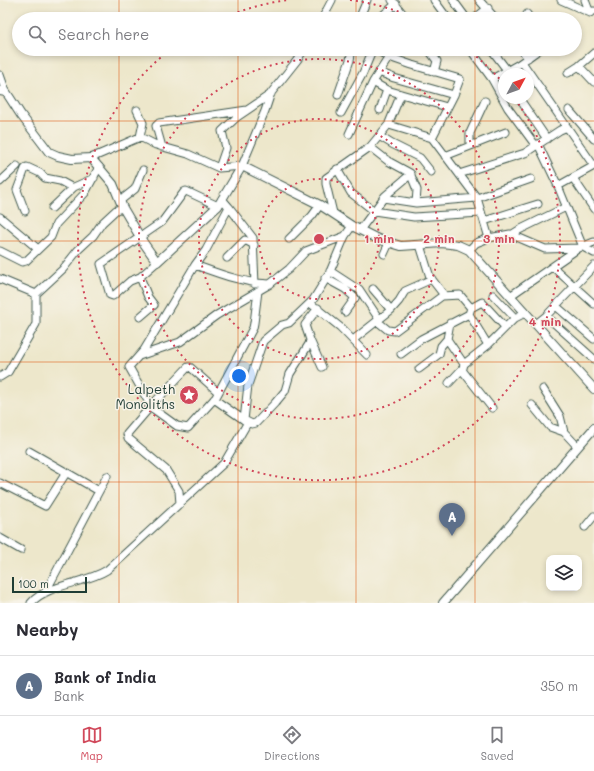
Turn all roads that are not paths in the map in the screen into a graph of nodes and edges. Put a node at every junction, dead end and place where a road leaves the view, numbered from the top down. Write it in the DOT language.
graph roads {
  1 [pos="332,0"];
  2 [pos="366,0"];
  3 [pos="434,0"];
  4 [pos="479,0"];
  5 [pos="561,0"];
  6 [pos="585,0"];
  7 [pos="455,1"];
  8 [pos="394,2"];
  9 [pos="488,8"];
  10 [pos="326,12"];
  11 [pos="362,12"];
  12 [pos="386,12"];
  13 [pos="402,12"];
  14 [pos="443,12"];
  15 [pos="462,12"];
  16 [pos="483,12"];
  17 [pos="491,12"];
  18 [pos="592,12"];
  19 [pos="594,53"];
  20 [pos="300,56"];
  21 [pos="351,56"];
  22 [pos="371,56"];
  23 [pos="433,56"];
  24 [pos="475,56"];
  25 [pos="495,56"];
  26 [pos="524,56"];
  27 [pos="530,56"];
  28 [pos="389,57"];
  29 [pos="525,60"];
  30 [pos="580,66"];
  31 [pos="502,68"];
  32 [pos="512,68"];
  33 [pos="379,72"];
  34 [pos="434,72"];
  35 [pos="568,73"];
  36 [pos="0,75"];
  37 [pos="498,76"];
  38 [pos="492,80"];
  39 [pos="373,82"];
  40 [pos="594,82"];
  41 [pos="387,90"];
  42 [pos="3,91"];
  43 [pos="271,93"];
  44 [pos="401,94"];
  45 [pos="338,95"];
  46 [pos="454,95"];
  47 [pos="486,101"];
  48 [pos="523,104"];
  49 [pos="447,107"];
  50 [pos="137,110"];
  51 [pos="247,110"];
  52 [pos="380,110"];
  53 [pos="569,110"];
  54 [pos="342,113"];
  55 [pos="389,124"];
  56 [pos="567,127"];
  57 [pos="506,132"];
  58 [pos="348,134"];
  59 [pos="379,136"];
  60 [pos="140,137"];
  61 [pos="432,138"];
  62 [pos="547,139"];
  63 [pos="594,139"];
  64 [pos="537,145"];
  65 [pos="470,146"];
  66 [pos="162,147"];
  67 [pos="370,147"];
  68 [pos="445,156"];
  69 [pos="91,158"];
  70 [pos="17,166"];
  71 [pos="242,166"];
  72 [pos="594,166"];
  73 [pos="100,167"];
  74 [pos="219,168"];
  75 [pos="337,169"];
  76 [pos="144,170"];
  77 [pos="431,172"];
  78 [pos="411,174"];
  79 [pos="459,174"];
  80 [pos="94,178"];
  81 [pos="573,178"];
  82 [pos="531,179"];
  83 [pos="0,182"];
  84 [pos="558,186"];
  85 [pos="73,188"];
  86 [pos="383,198"];
  87 [pos="477,198"];
  88 [pos="220,203"];
  89 [pos="416,203"];
  90 [pos="122,204"];
  91 [pos="538,204"];
  92 [pos="320,205"];
  93 [pos="229,207"];
  94 [pos="566,207"];
  95 [pos="52,208"];
  96 [pos="594,209"];
  97 [pos="25,211"];
  98 [pos="374,211"];
  99 [pos="333,213"];
  100 [pos="481,213"];
  101 [pos="0,217"];
  102 [pos="484,221"];
  103 [pos="352,226"];
  104 [pos="360,230"];
  105 [pos="511,235"];
  106 [pos="345,236"];
  107 [pos="141,238"];
  108 [pos="489,238"];
  109 [pos="289,239"];
  110 [pos="594,242"];
  111 [pos="389,243"];
  112 [pos="254,245"];
  113 [pos="420,245"];
  114 [pos="581,248"];
  115 [pos="38,249"];
  116 [pos="469,250"];
  117 [pos="0,251"];
  118 [pos="594,253"];
  119 [pos="384,254"];
  120 [pos="227,258"];
  121 [pos="157,262"];
  122 [pos="195,265"];
  123 [pos="594,266"];
  124 [pos="553,267"];
  125 [pos="330,271"];
  126 [pos="140,277"];
  127 [pos="325,278"];
  128 [pos="0,279"];
  129 [pos="432,279"];
  130 [pos="255,284"];
  131 [pos="270,284"];
  132 [pos="574,287"];
  133 [pos="372,289"];
  134 [pos="258,291"];
  135 [pos="36,294"];
  136 [pos="444,295"];
  137 [pos="493,295"];
  138 [pos="510,296"];
  139 [pos="592,299"];
  140 [pos="312,301"];
  141 [pos="556,306"];
  142 [pos="318,308"];
  143 [pos="391,310"];
  144 [pos="470,311"];
  145 [pos="346,312"];
  146 [pos="525,313"];
  147 [pos="546,316"];
  148 [pos="140,317"];
  149 [pos="514,318"];
  150 [pos="375,322"];
  151 [pos="450,323"];
  152 [pos="536,324"];
  153 [pos="505,327"];
  154 [pos="447,339"];
  155 [pos="594,339"];
  156 [pos="310,340"];
  157 [pos="353,340"];
  158 [pos="488,345"];
  159 [pos="401,354"];
  160 [pos="367,355"];
  161 [pos="138,356"];
  162 [pos="594,359"];
  163 [pos="322,367"];
  164 [pos="463,367"];
  165 [pos="419,369"];
  166 [pos="0,377"];
  167 [pos="449,383"];
  168 [pos="543,389"];
  169 [pos="594,389"];
  170 [pos="218,392"];
  171 [pos="214,399"];
  172 [pos="532,405"];
  173 [pos="151,406"];
  174 [pos="492,408"];
  175 [pos="246,421"];
  176 [pos="594,428"];
  177 [pos="564,432"];
  178 [pos="577,446"];
  179 [pos="29,451"];
  180 [pos="66,472"];
  181 [pos="107,476"];
  182 [pos="0,483"];
  183 [pos="99,491"];
  184 [pos="180,504"];
  185 [pos="594,516"];
  186 [pos="585,527"];
  187 [pos="0,538"];
  188 [pos="21,550"];
  189 [pos="45,592"];
  190 [pos="31,603"];
  191 [pos="443,603"];
  1 -- 10 [label="street"];
  2 -- 11 [label="street"];
  3 -- 14 [label="street"];
  4 -- 9 [label="street"];
  5 -- 18 [label="street"];
  6 -- 18 [label="street"];
  7 -- 15 [label="street"];
  8 -- 12 [label="street"];
  8 -- 13 [label="street"];
  9 -- 16 [label="street"];
  9 -- 17 [label="street"];
  19 -- 30 [label="street"];
  20 -- 43 [label="street"];
  21 -- 45 [label="street"];
  22 -- 54 [label="street"];
  23 -- 34 [label="street"];
  24 -- 38 [label="street"];
  25 -- 31 [label="street"];
  26 -- 29 [label="street"];
  27 -- 29 [label="street"];
  28 -- 33 [label="street"];
  28 -- 34 [label="street"];
  29 -- 32 [label="street"];
  29 -- 56 [label="street"];
  30 -- 35 [label="street"];
  30 -- 40 [label="street"];
  33 -- 39 [label="street"];
  33 -- 46 [label="street"];
  34 -- 46 [label="street"];
  36 -- 42 [label="street"];
  37 -- 38 [label="street"];
  38 -- 64 [label="street"];
  39 -- 41 [label="street"];
  39 -- 58 [label="street"];
  41 -- 44 [label="street"];
  41 -- 52 [label="street"];
  42 -- 69 [label="main road"];
  43 -- 51 [label="street"];
  43 -- 71 [label="street"];
  44 -- 49 [label="street"];
  44 -- 55 [label="street"];
  46 -- 49 [label="street"];
  47 -- 65 [label="street"];
  48 -- 62 [label="street"];
  49 -- 61 [label="street"];
  50 -- 60 [label="street"];
  51 -- 66 [label="street"];
  51 -- 74 [label="street"];
  53 -- 63 [label="street"];
  55 -- 59 [label="street"];
  55 -- 61 [label="street"];
  56 -- 62 [label="street"];
  56 -- 72 [label="street"];
  57 -- 65 [label="street"];
  59 -- 67 [label="street"];
  59 -- 77 [label="street"];
  60 -- 66 [label="street"];
  60 -- 69 [label="street"];
  61 -- 68 [label="street"];
  62 -- 64 [label="street"];
  64 -- 79 [label="street"];
  64 -- 84 [label="street"];
  65 -- 68 [label="street"];
  66 -- 74 [label="street"];
  67 -- 75 [label="street"];
  67 -- 78 [label="street"];
  68 -- 79 [label="street"];
  69 -- 73 [label="main road"];
  70 -- 83 [label="street"];
  71 -- 74 [label="street"];
  71 -- 88 [label="main road"];
  71 -- 92 [label="main road"];
  72 -- 81 [label="street"];
  73 -- 80 [label="street"];
  73 -- 90 [label="main road"];
  75 -- 98 [label="street"];
  75 -- 99 [label="street"];
  76 -- 90 [label="street"];
  78 -- 86 [label="street"];
  78 -- 89 [label="street"];
  79 -- 87 [label="street"];
  80 -- 85 [label="street"];
  80 -- 115 [label="street"];
  81 -- 84 [label="street"];
  81 -- 96 [label="street"];
  82 -- 87 [label="street"];
  84 -- 94 [label="street"];
  85 -- 95 [label="street"];
  85 -- 97 [label="street"];
  86 -- 89 [label="street"];
  86 -- 98 [label="street"];
  87 -- 89 [label="street"];
  87 -- 100 [label="street"];
  88 -- 93 [label="street"];
  88 -- 107 [label="street"];
  88 -- 121 [label="main road"];
  90 -- 107 [label="main road"];
  90 -- 135 [label="street"];
  91 -- 102 [label="street"];
  92 -- 99 [label="main road"];
  92 -- 109 [label="street"];
  93 -- 112 [label="street"];
  93 -- 122 [label="street"];
  94 -- 105 [label="street"];
  94 -- 114 [label="street"];
  98 -- 100 [label="street"];
  98 -- 104 [label="street"];
  99 -- 103 [label="main road"];
  100 -- 102 [label="street"];
  101 -- 115 [label="street"];
  102 -- 108 [label="street"];
  103 -- 104 [label="main road"];
  103 -- 106 [label="street"];
  104 -- 111 [label="main road"];
  105 -- 108 [label="street"];
  105 -- 114 [label="street"];
  106 -- 125 [label="street"];
  106 -- 131 [label="street"];
  107 -- 121 [label="main road"];
  107 -- 126 [label="street"];
  108 -- 116 [label="street"];
  110 -- 114 [label="street"];
  111 -- 113 [label="main road"];
  111 -- 119 [label="street"];
  112 -- 120 [label="street"];
  112 -- 130 [label="street"];
  113 -- 116 [label="main road"];
  113 -- 129 [label="street"];
  114 -- 118 [label="street"];
  114 -- 124 [label="street"];
  115 -- 117 [label="street"];
  116 -- 138 [label="main road"];
  121 -- 126 [label="street"];
  122 -- 130 [label="street"];
  122 -- 161 [label="street"];
  123 -- 132 [label="street"];
  124 -- 132 [label="street"];
  124 -- 138 [label="street"];
  125 -- 127 [label="street"];
  125 -- 150 [label="street"];
  126 -- 148 [label="street"];
  127 -- 140 [label="street"];
  127 -- 145 [label="street"];
  128 -- 135 [label="street"];
  129 -- 136 [label="street"];
  129 -- 143 [label="street"];
  130 -- 131 [label="street"];
  131 -- 134 [label="street"];
  132 -- 139 [label="street"];
  132 -- 141 [label="street"];
  133 -- 143 [label="street"];
  134 -- 161 [label="street"];
  134 -- 170 [label="street"];
  135 -- 166 [label="street"];
  136 -- 144 [label="street"];
  136 -- 150 [label="street"];
  137 -- 149 [label="street"];
  138 -- 146 [label="main road"];
  140 -- 142 [label="street"];
  140 -- 175 [label="street"];
  141 -- 147 [label="street"];
  141 -- 155 [label="street"];
  142 -- 156 [label="street"];
  142 -- 157 [label="street"];
  143 -- 150 [label="street"];
  144 -- 151 [label="street"];
  144 -- 153 [label="street"];
  144 -- 158 [label="street"];
  146 -- 149 [label="street"];
  146 -- 152 [label="main road"];
  147 -- 152 [label="street"];
  147 -- 162 [label="street"];
  149 -- 153 [label="street"];
  150 -- 157 [label="street"];
  151 -- 154 [label="street"];
  151 -- 159 [label="street"];
  152 -- 169 [label="main road"];
  153 -- 158 [label="street"];
  154 -- 164 [label="street"];
  154 -- 165 [label="street"];
  156 -- 163 [label="street"];
  156 -- 175 [label="street"];
  157 -- 160 [label="street"];
  158 -- 164 [label="street"];
  161 -- 173 [label="street"];
  164 -- 167 [label="street"];
  164 -- 174 [label="street"];
  168 -- 177 [label="street"];
  170 -- 171 [label="street"];
  170 -- 173 [label="street"];
  171 -- 173 [label="street"];
  171 -- 175 [label="street"];
  172 -- 177 [label="street"];
  173 -- 184 [label="street"];
  175 -- 184 [label="street"];
  176 -- 178 [label="main road"];
  177 -- 178 [label="street"];
  178 -- 191 [label="main road"];
  179 -- 180 [label="street"];
  180 -- 182 [label="street"];
  180 -- 183 [label="street"];
  181 -- 183 [label="street"];
  183 -- 189 [label="street"];
  184 -- 189 [label="street"];
  185 -- 186 [label="street"];
  187 -- 188 [label="street"];
  189 -- 190 [label="street"];
}
